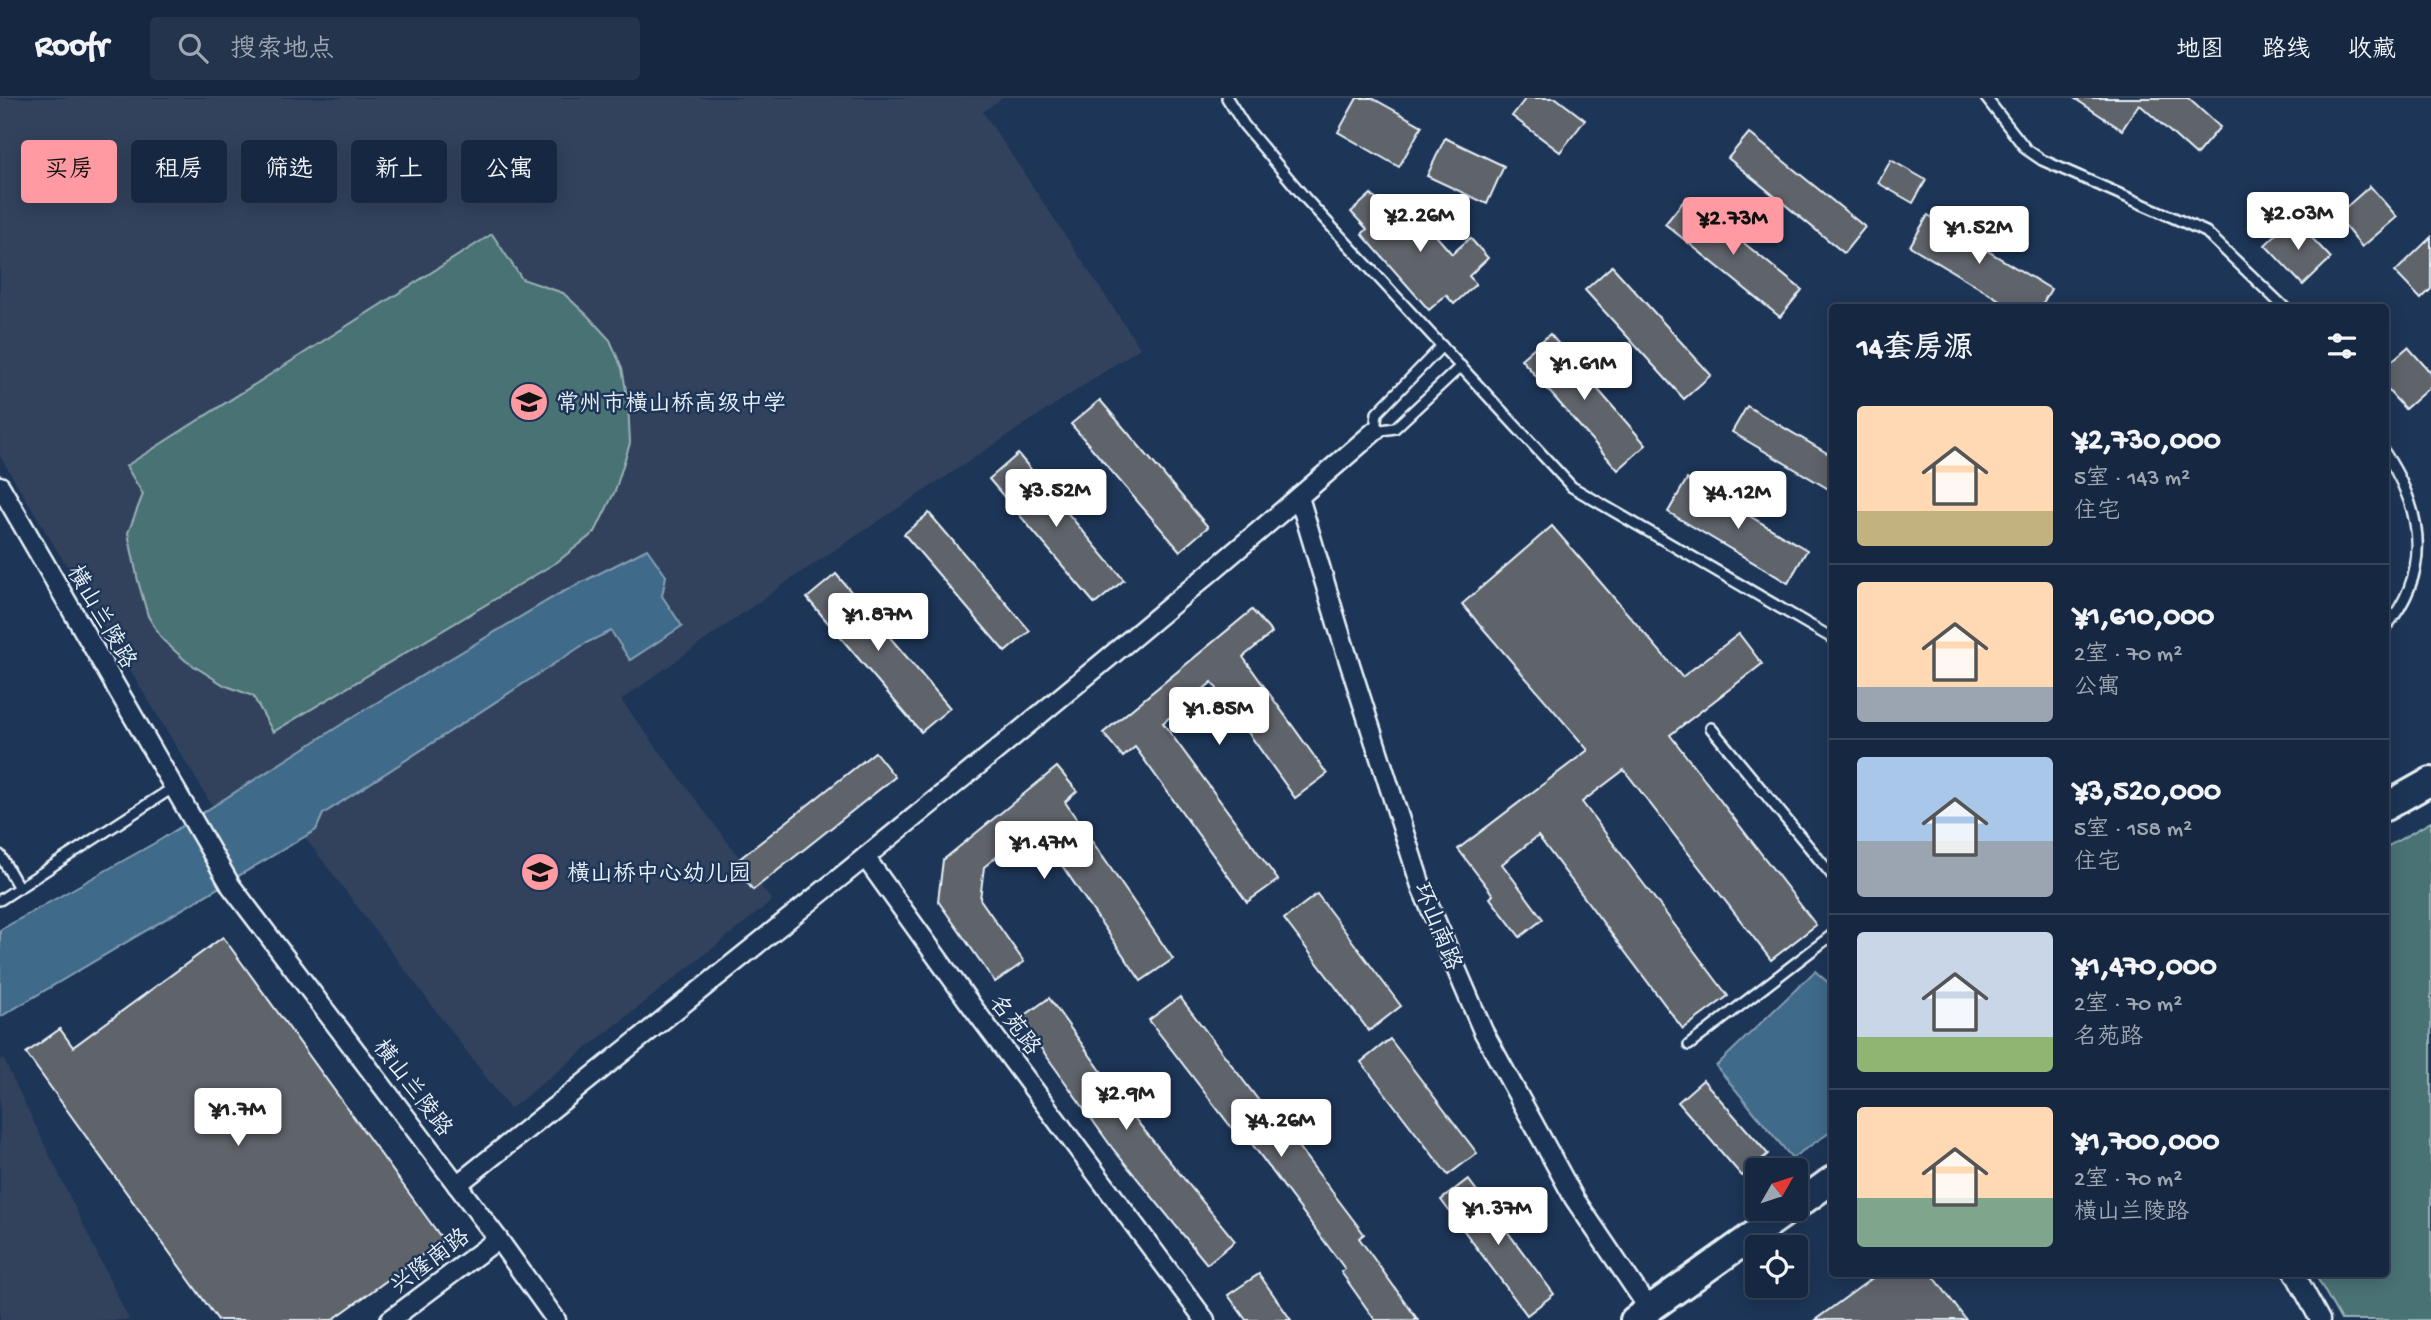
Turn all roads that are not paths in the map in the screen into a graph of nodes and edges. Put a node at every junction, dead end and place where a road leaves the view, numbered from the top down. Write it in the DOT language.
graph roads {
  1 [pos="1227,98"];
  2 [pos="1986,98"];
  3 [pos="2281,304"];
  4 [pos="1442,346"];
  5 [pos="1461,366"];
  6 [pos="1376,431"];
  7 [pos="2389,460"];
  8 [pos="0,486"];
  9 [pos="1299,497"];
  10 [pos="2389,624"];
  11 [pos="1829,636"];
  12 [pos="1711,728"];
  13 [pos="2431,781"];
  14 [pos="174,787"];
  15 [pos="2389,805"];
  16 [pos="0,855"];
  17 [pos="865,857"];
  18 [pos="1829,871"];
  19 [pos="19,888"];
  20 [pos="0,900"];
  21 [pos="1829,937"];
  22 [pos="1689,1045"];
  23 [pos="1829,1182"];
  24 [pos="457,1185"];
  25 [pos="1808,1197"];
  26 [pos="1773,1222"];
  27 [pos="498,1239"];
  28 [pos="2297,1277"];
  29 [pos="1646,1316"];
  30 [pos="390,1320"];
  31 [pos="556,1320"];
  32 [pos="1205,1320"];
  33 [pos="2320,1320"];
  1 -- 4 [label="lane"];
  2 -- 3 [label="lane"];
  4 -- 5 [label="lane"];
  4 -- 6 [label="lane"];
  5 -- 6 [label="lane"];
  5 -- 11 [label="lane"];
  6 -- 9 [label="street"];
  7 -- 10 [label="lane"];
  8 -- 14 [label="street, 横山兰陵路"];
  9 -- 17 [label="street"];
  9 -- 29 [label="street, 环山南路"];
  12 -- 18 [label="lane"];
  13 -- 15 [label="main road"];
  14 -- 19 [label="lane"];
  14 -- 24 [label="street, 横山兰陵路"];
  16 -- 19 [label="lane"];
  17 -- 24 [label="street"];
  17 -- 32 [label="street, 名苑路"];
  19 -- 20 [label="lane"];
  21 -- 22 [label="lane"];
  23 -- 25 [label="main road"];
  24 -- 27 [label="street, 横山兰陵路"];
  26 -- 29 [label="main road"];
  27 -- 30 [label="street, 兴隆南路"];
  27 -- 31 [label="street, 横山兰陵路"];
  28 -- 33 [label="street"];
}
